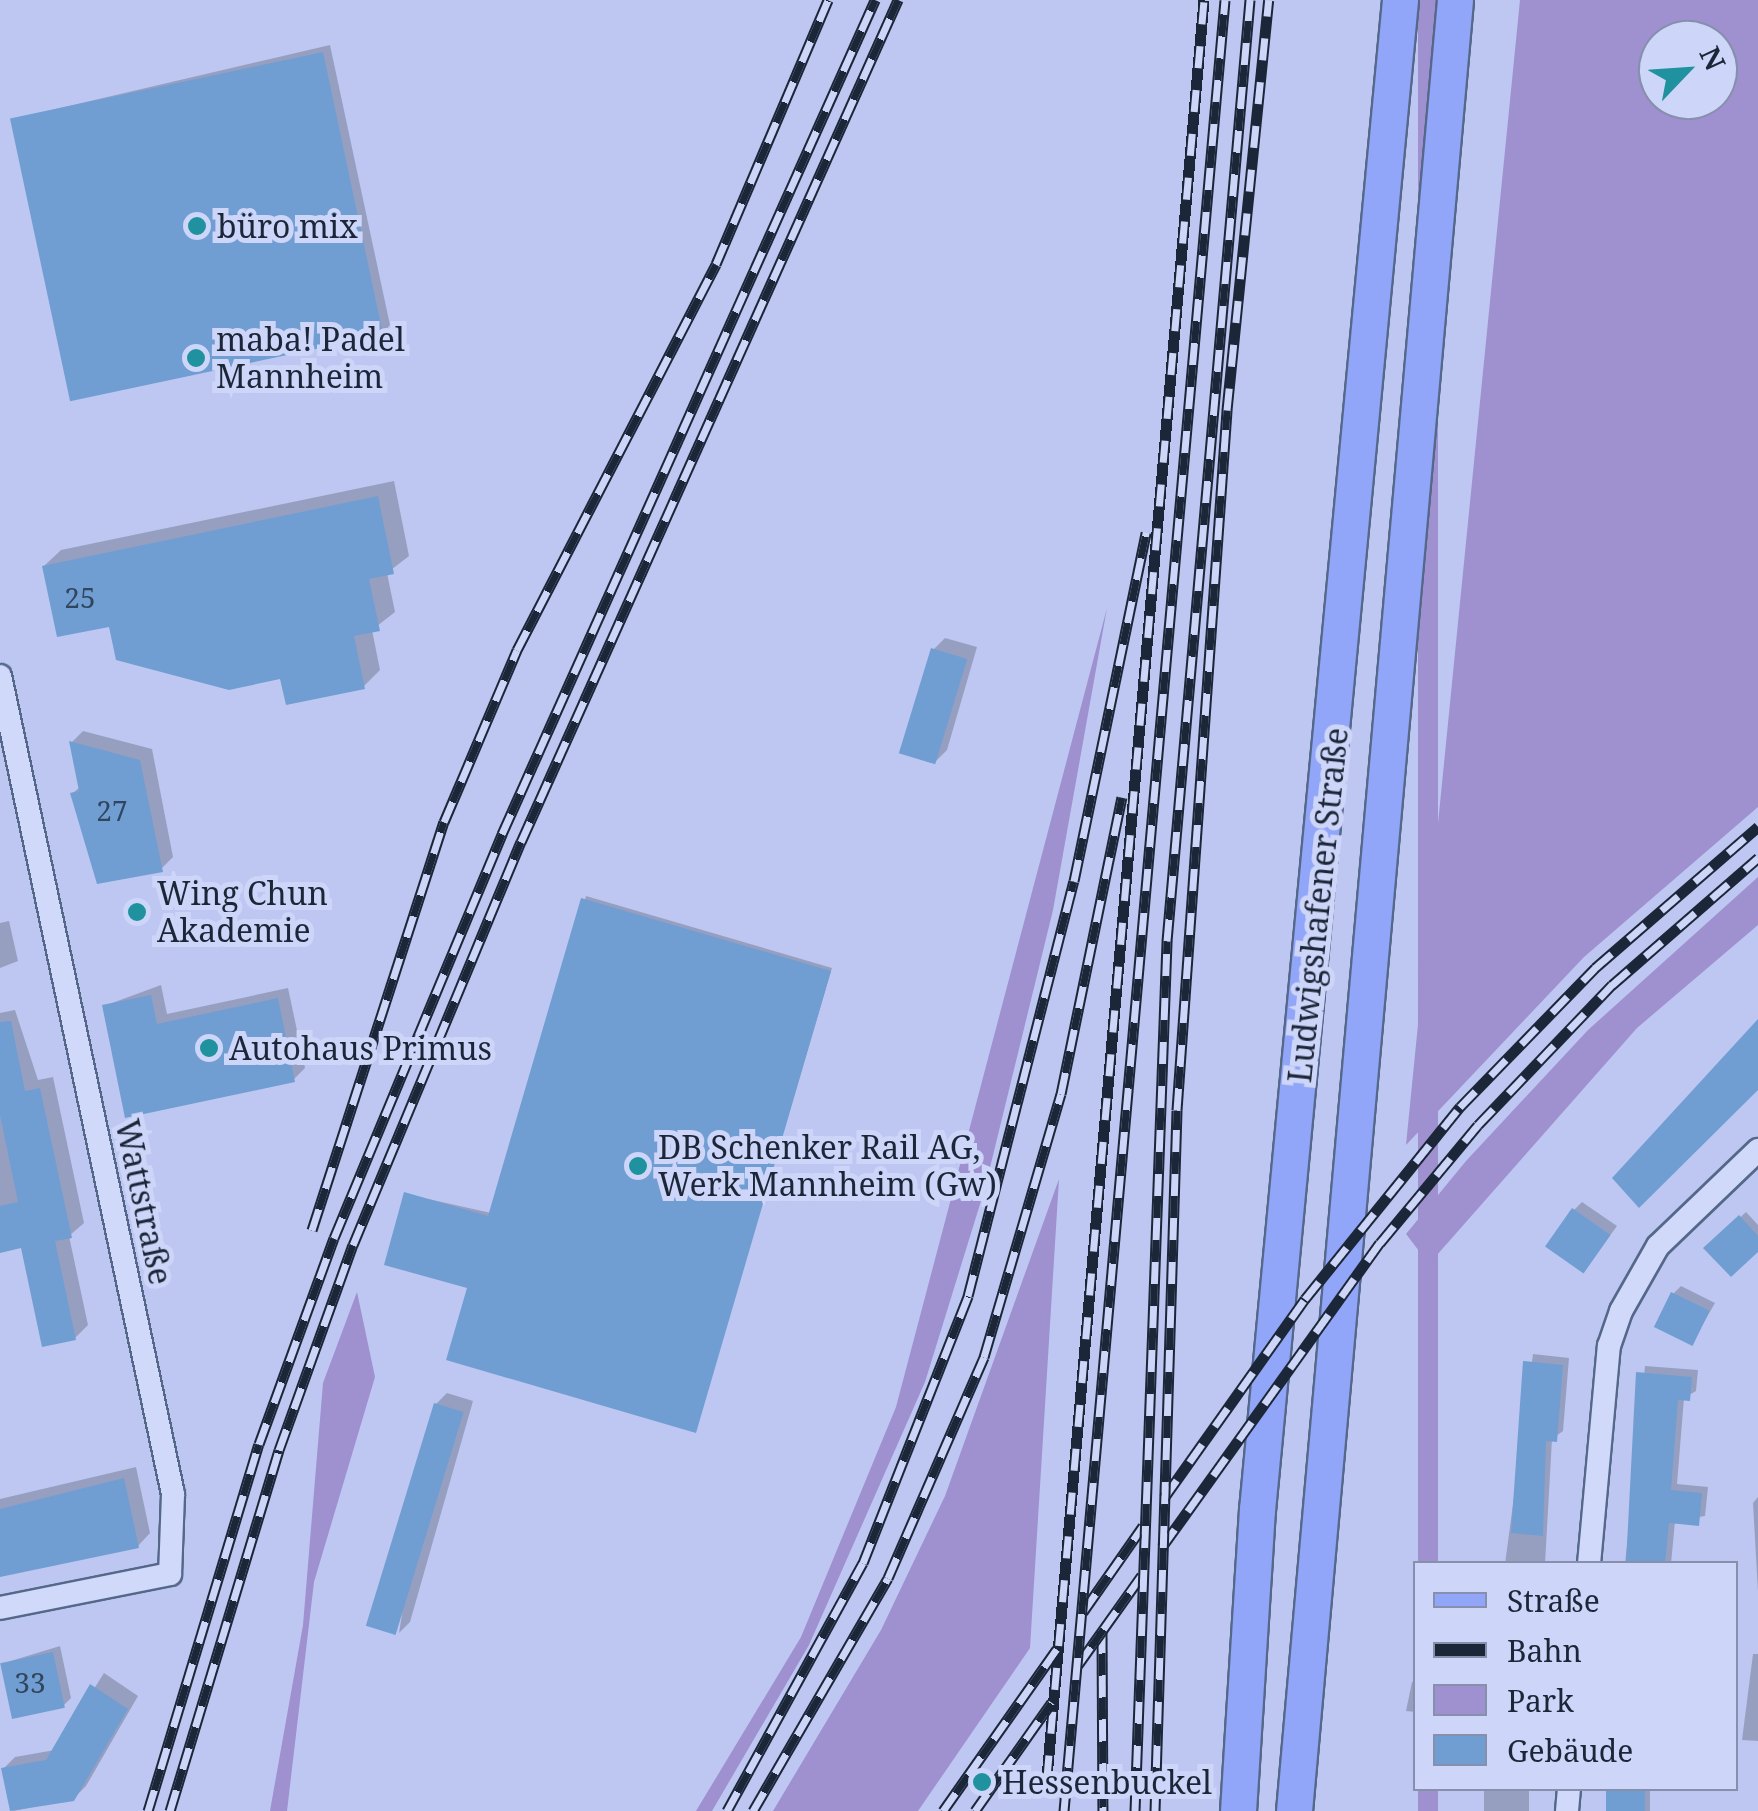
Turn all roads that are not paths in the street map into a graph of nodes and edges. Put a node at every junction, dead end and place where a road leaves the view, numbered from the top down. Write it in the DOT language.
graph roads {
  1 [pos="1400,0"];
  2 [pos="1455,0"];
  3 [pos="1,682"];
  4 [pos="1758,1150"];
  5 [pos="1589,1561"];
  6 [pos="0,1608"];
  7 [pos="1238,1811"];
  8 [pos="1294,1811"];
  1 -- 7 [label="main road, Ludwigshafener Straße"];
  2 -- 8 [label="main road, Ludwigshafener Straße"];
  3 -- 6 [label="street, Wattstraße"];
  4 -- 5 [label="street"];
}
